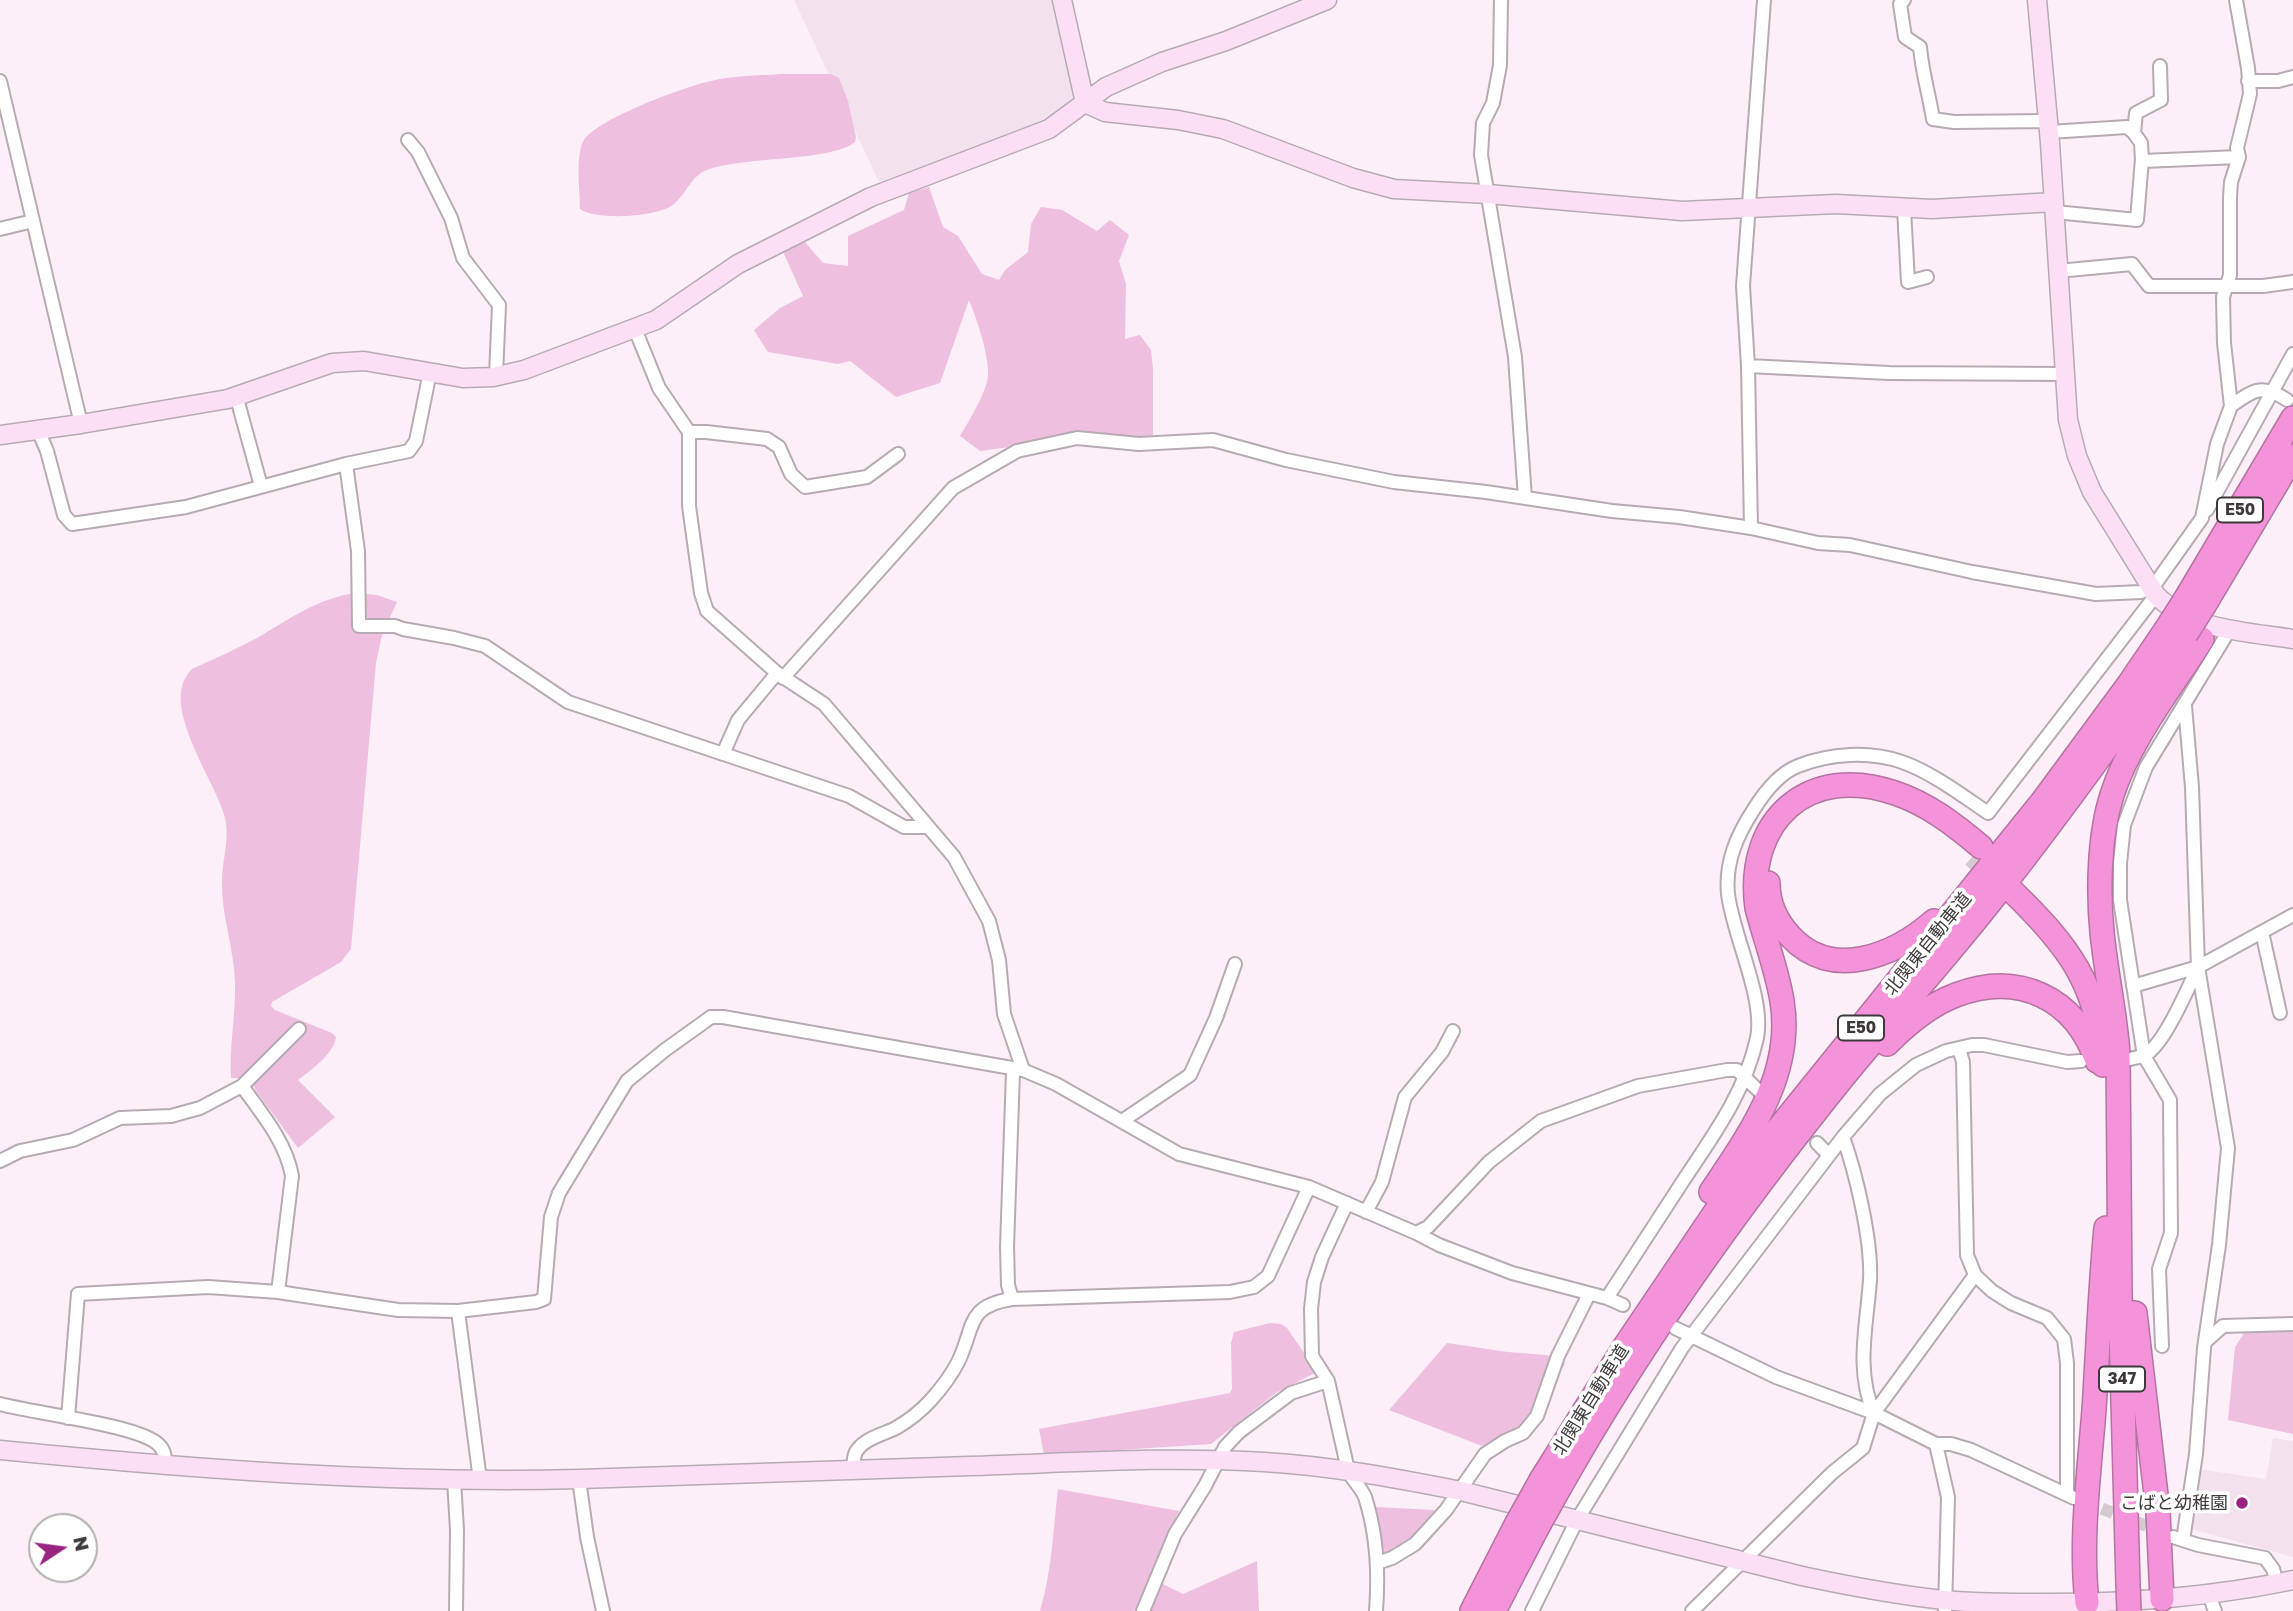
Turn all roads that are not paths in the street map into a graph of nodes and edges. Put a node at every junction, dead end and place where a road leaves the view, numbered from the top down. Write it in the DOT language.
graph roads {
  1 [pos="1062,0"];
  2 [pos="1327,0"];
  3 [pos="1501,0"];
  4 [pos="1764,0"];
  5 [pos="1904,0"];
  6 [pos="2037,0"];
  7 [pos="2236,0"];
  8 [pos="2160,66"];
  9 [pos="2293,77"];
  10 [pos="0,81"];
  11 [pos="2248,81"];
  12 [pos="1085,103"];
  13 [pos="2048,126"];
  14 [pos="2134,133"];
  15 [pos="408,139"];
  16 [pos="2239,157"];
  17 [pos="2141,159"];
  18 [pos="1488,194"];
  19 [pos="1749,207"];
  20 [pos="2054,207"];
  21 [pos="1904,209"];
  22 [pos="33,221"];
  23 [pos="0,229"];
  24 [pos="2058,271"];
  25 [pos="1927,277"];
  26 [pos="2293,282"];
  27 [pos="2226,285"];
  28 [pos="635,329"];
  29 [pos="2293,354"];
  30 [pos="1748,366"];
  31 [pos="430,372"];
  32 [pos="2064,374"];
  33 [pos="496,376"];
  34 [pos="2274,391"];
  35 [pos="236,395"];
  36 [pos="2231,406"];
  37 [pos="2290,409"];
  38 [pos="81,424"];
  39 [pos="38,430"];
  40 [pos="689,432"];
  41 [pos="0,435"];
  42 [pos="898,454"];
  43 [pos="2293,456"];
  44 [pos="346,464"];
  45 [pos="261,486"];
  46 [pos="1525,498"];
  47 [pos="2202,518"];
  48 [pos="1751,528"];
  49 [pos="2155,591"];
  50 [pos="2203,604"];
  51 [pos="2230,629"];
  52 [pos="2184,635"];
  53 [pos="2293,639"];
  54 [pos="780,675"];
  55 [pos="2185,706"];
  56 [pos="2091,737"];
  57 [pos="723,754"];
  58 [pos="928,827"];
  59 [pos="2293,915"];
  60 [pos="2262,932"];
  61 [pos="1235,964"];
  62 [pos="2198,967"];
  63 [pos="2133,986"];
  64 [pos="2280,1013"];
  65 [pos="299,1029"];
  66 [pos="1453,1031"];
  67 [pos="1959,1049"];
  68 [pos="2123,1056"];
  69 [pos="2144,1056"];
  70 [pos="2081,1061"];
  71 [pos="1019,1069"];
  72 [pos="1746,1078"];
  73 [pos="242,1086"];
  74 [pos="2104,1088"];
  75 [pos="1759,1091"];
  76 [pos="1122,1121"];
  77 [pos="1843,1137"];
  78 [pos="1816,1143"];
  79 [pos="1829,1155"];
  80 [pos="0,1161"];
  81 [pos="2112,1174"];
  82 [pos="1309,1187"];
  83 [pos="1347,1203"];
  84 [pos="1366,1212"];
  85 [pos="2113,1228"];
  86 [pos="1416,1233"];
  87 [pos="1713,1247"];
  88 [pos="1975,1275"];
  89 [pos="278,1292"];
  90 [pos="1589,1294"];
  91 [pos="1607,1298"];
  92 [pos="1012,1299"];
  93 [pos="1623,1305"];
  94 [pos="458,1311"];
  95 [pos="2293,1324"];
  96 [pos="1675,1328"];
  97 [pos="1691,1336"];
  98 [pos="2205,1342"];
  99 [pos="2162,1346"];
  100 [pos="1328,1381"];
  101 [pos="0,1404"];
  102 [pos="1874,1413"];
  103 [pos="68,1418"];
  104 [pos="1570,1433"];
  105 [pos="1936,1444"];
  106 [pos="0,1450"];
  107 [pos="1217,1460"];
  108 [pos="165,1465"];
  109 [pos="853,1469"];
  110 [pos="1348,1470"];
  111 [pos="579,1479"];
  112 [pos="454,1480"];
  113 [pos="480,1480"];
  114 [pos="1550,1483"];
  115 [pos="1461,1491"];
  116 [pos="1577,1520"];
  117 [pos="1527,1526"];
  118 [pos="1743,1561"];
  119 [pos="1377,1563"];
  120 [pos="2285,1581"];
  121 [pos="2124,1584"];
  122 [pos="2162,1599"];
  123 [pos="2212,1603"];
  124 [pos="1945,1606"];
  125 [pos="2088,1607"];
  126 [pos="456,1611"];
  127 [pos="603,1611"];
  128 [pos="1143,1611"];
  129 [pos="1376,1611"];
  130 [pos="1472,1611"];
  131 [pos="1494,1611"];
  132 [pos="1532,1611"];
  133 [pos="1692,1611"];
  134 [pos="2119,1611"];
  135 [pos="2129,1611"];
  1 -- 12 [label="street"];
  2 -- 12 [label="street"];
  3 -- 18 [label="street"];
  4 -- 19 [label="street"];
  5 -- 13 [label="street"];
  6 -- 13 [label="street"];
  7 -- 11 [label="street"];
  8 -- 14 [label="street"];
  9 -- 11 [label="street"];
  10 -- 22 [label="street"];
  11 -- 16 [label="street"];
  12 -- 18 [label="street"];
  12 -- 28 [label="street"];
  13 -- 14 [label="street"];
  13 -- 20 [label="street"];
  14 -- 17 [label="street"];
  15 -- 33 [label="street"];
  16 -- 17 [label="street"];
  16 -- 27 [label="street"];
  17 -- 20 [label="street"];
  18 -- 19 [label="street"];
  18 -- 46 [label="street"];
  19 -- 21 [label="street"];
  19 -- 30 [label="street"];
  20 -- 21 [label="street"];
  20 -- 24 [label="street"];
  21 -- 25 [label="street"];
  22 -- 23 [label="street"];
  22 -- 38 [label="street"];
  24 -- 27 [label="street"];
  24 -- 32 [label="street"];
  26 -- 27 [label="street"];
  27 -- 36 [label="street"];
  28 -- 33 [label="street"];
  28 -- 40 [label="street"];
  29 -- 34 [label="street"];
  30 -- 32 [label="street"];
  30 -- 48 [label="street"];
  31 -- 33 [label="street"];
  31 -- 35 [label="street"];
  31 -- 44 [label="street"];
  32 -- 49 [label="street"];
  34 -- 36 [label="street"];
  34 -- 37 [label="street"];
  34 -- 47 [label="street"];
  35 -- 38 [label="street"];
  35 -- 45 [label="street"];
  36 -- 47 [label="street"];
  37 -- 50 [label="highway, 北関東自動車道 / E50"];
  38 -- 39 [label="street"];
  39 -- 41 [label="street"];
  39 -- 45 [label="street"];
  40 -- 42 [label="street"];
  40 -- 54 [label="street"];
  43 -- 50 [label="highway, 北関東自動車道 / E50"];
  44 -- 45 [label="street"];
  44 -- 57 [label="street"];
  46 -- 48 [label="street"];
  46 -- 54 [label="street"];
  47 -- 49 [label="street"];
  48 -- 49 [label="street"];
  49 -- 51 [label="street"];
  49 -- 72 [label="street"];
  50 -- 52 [label="highway, 北関東自動車道 / E50, bridge"];
  50 -- 52 [label="highway"];
  51 -- 53 [label="street"];
  51 -- 55 [label="street"];
  52 -- 56 [label="highway, 北関東自動車道 / E50"];
  52 -- 68 [label="highway"];
  52 -- 87 [label="highway, 北関東自動車道 / E50"];
  54 -- 57 [label="street"];
  54 -- 58 [label="street"];
  55 -- 62 [label="street"];
  55 -- 63 [label="street"];
  56 -- 104 [label="highway, 北関東自動車道 / E50"];
  56 -- 104 [label="highway"];
  57 -- 58 [label="street"];
  58 -- 71 [label="street"];
  59 -- 60 [label="street"];
  60 -- 62 [label="street"];
  60 -- 64 [label="street"];
  61 -- 76 [label="street"];
  62 -- 63 [label="street"];
  62 -- 69 [label="street"];
  62 -- 98 [label="street"];
  63 -- 69 [label="street"];
  65 -- 73 [label="street"];
  66 -- 84 [label="street"];
  67 -- 70 [label="street"];
  67 -- 77 [label="street"];
  67 -- 88 [label="street"];
  68 -- 69 [label="street"];
  68 -- 74 [label="highway"];
  68 -- 81 [label="highway"];
  69 -- 99 [label="street"];
  71 -- 76 [label="street"];
  71 -- 92 [label="street"];
  71 -- 94 [label="street"];
  72 -- 75 [label="street"];
  72 -- 86 [label="street"];
  72 -- 91 [label="street"];
  73 -- 80 [label="street"];
  73 -- 89 [label="street"];
  74 -- 81 [label="highway"];
  74 -- 87 [label="highway"];
  76 -- 82 [label="street"];
  77 -- 79 [label="street"];
  77 -- 102 [label="street"];
  78 -- 79 [label="street"];
  79 -- 97 [label="street"];
  81 -- 85 [label="highway, 347"];
  82 -- 83 [label="street"];
  82 -- 92 [label="street"];
  83 -- 84 [label="street"];
  83 -- 100 [label="street"];
  84 -- 86 [label="street"];
  85 -- 121 [label="highway, 347"];
  85 -- 122 [label="highway"];
  85 -- 125 [label="highway"];
  86 -- 90 [label="street"];
  87 -- 114 [label="highway, 北関東自動車道 / E50"];
  88 -- 102 [label="street"];
  88 -- 105 [label="street"];
  89 -- 94 [label="street"];
  89 -- 103 [label="street"];
  90 -- 91 [label="street"];
  90 -- 115 [label="street"];
  91 -- 93 [label="street"];
  92 -- 109 [label="street"];
  94 -- 113 [label="street"];
  95 -- 98 [label="street"];
  96 -- 97 [label="street"];
  97 -- 102 [label="street"];
  97 -- 116 [label="street"];
  98 -- 120 [label="street"];
  100 -- 107 [label="street"];
  100 -- 110 [label="street"];
  101 -- 103 [label="street"];
  102 -- 105 [label="street"];
  102 -- 118 [label="street"];
  103 -- 108 [label="street"];
  104 -- 114 [label="highway, 北関東自動車道 / E50"];
  105 -- 124 [label="street"];
  106 -- 108 [label="street"];
  107 -- 109 [label="street"];
  107 -- 110 [label="street"];
  107 -- 128 [label="street"];
  108 -- 112 [label="street"];
  109 -- 111 [label="street"];
  110 -- 115 [label="street"];
  110 -- 119 [label="street"];
  111 -- 113 [label="street"];
  111 -- 127 [label="street"];
  112 -- 113 [label="street"];
  112 -- 126 [label="street"];
  114 -- 117 [label="highway, 北関東自動車道 / E50, bridge"];
  115 -- 116 [label="street"];
  115 -- 119 [label="street"];
  116 -- 118 [label="street"];
  116 -- 132 [label="street"];
  117 -- 130 [label="highway, 北関東自動車道 / E50"];
  117 -- 131 [label="highway, 北関東自動車道 / E50"];
  118 -- 124 [label="street"];
  118 -- 133 [label="street"];
  119 -- 129 [label="street"];
  120 -- 123 [label="street"];
  121 -- 134 [label="highway, 347"];
  121 -- 135 [label="highway, 347, bridge"];
  122 -- 123 [label="street"];
  122 -- 125 [label="street"];
  124 -- 125 [label="street"];
}
